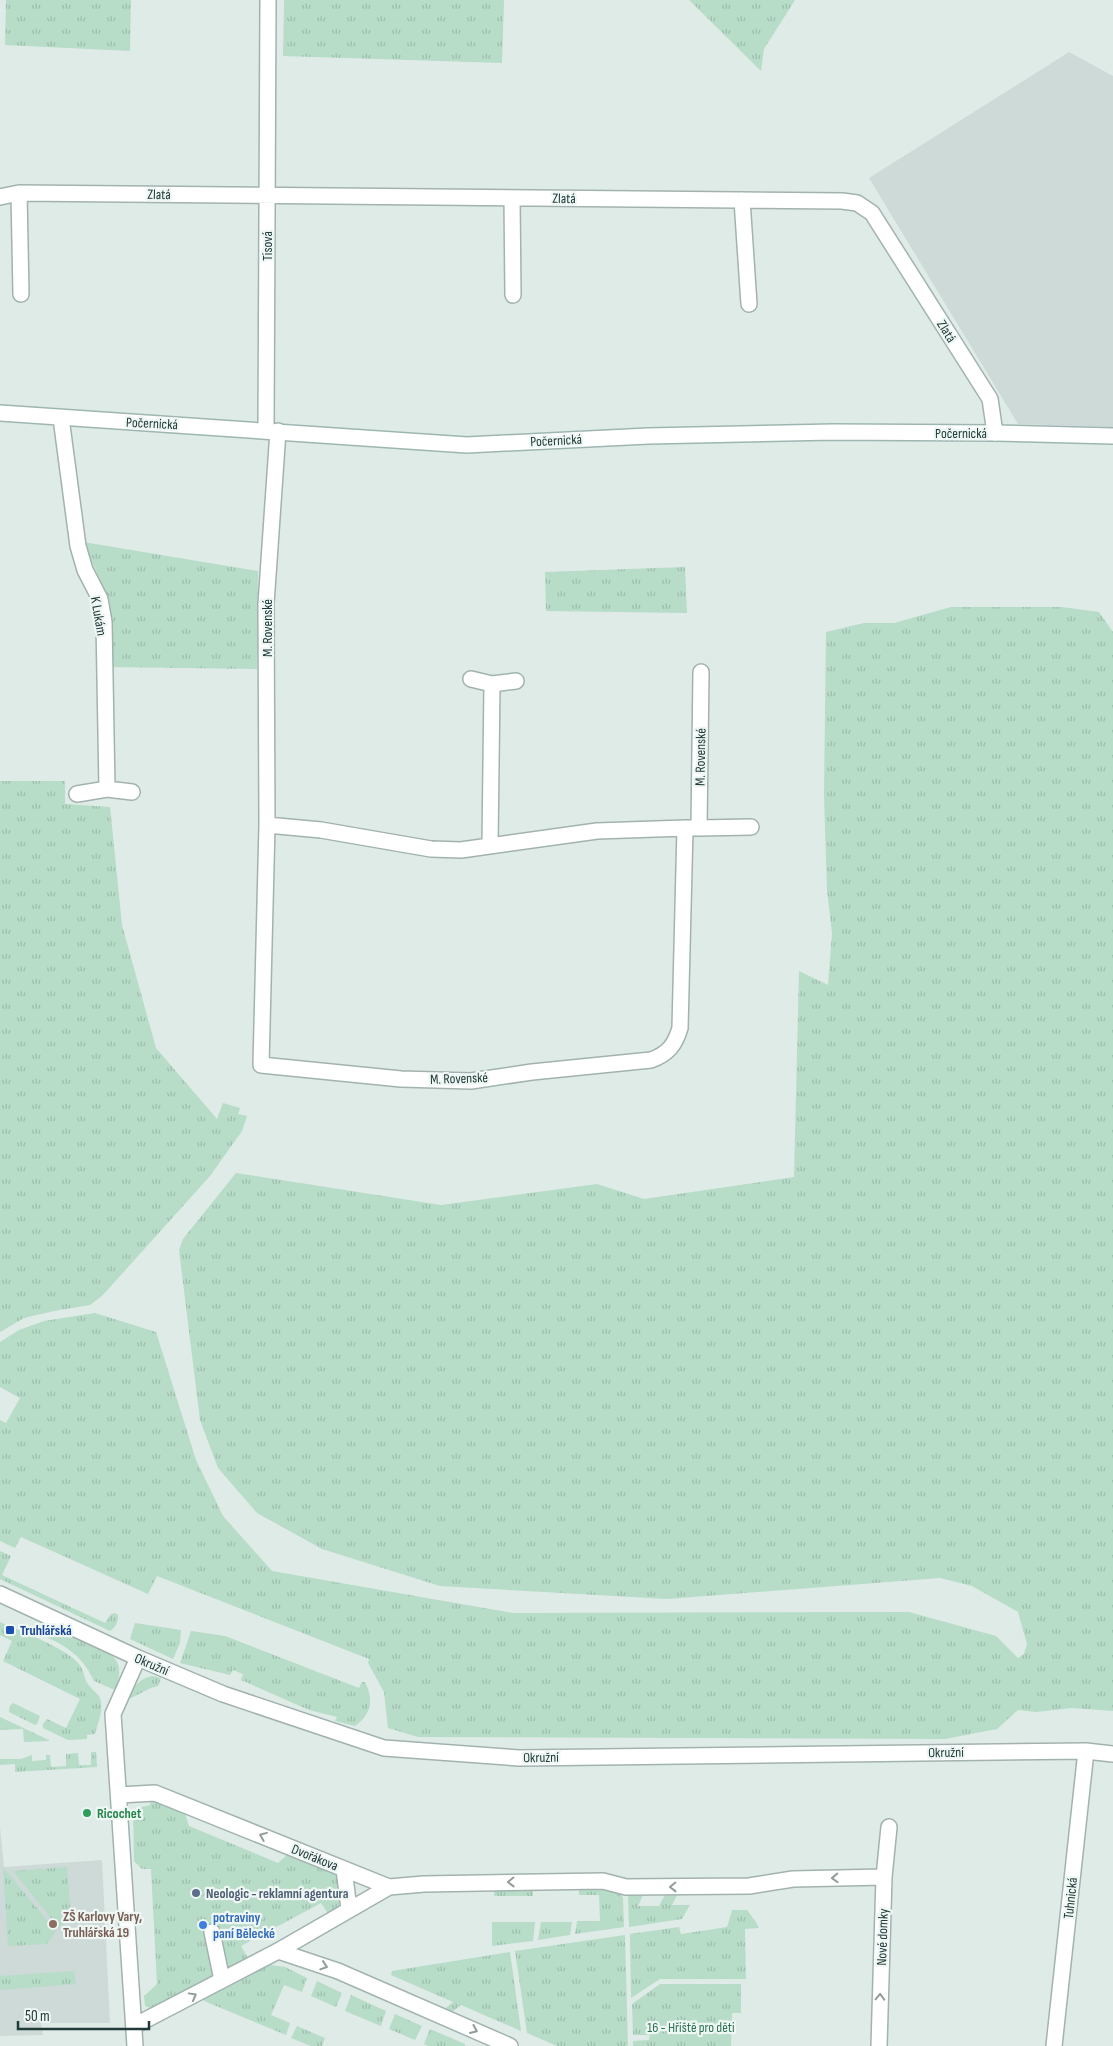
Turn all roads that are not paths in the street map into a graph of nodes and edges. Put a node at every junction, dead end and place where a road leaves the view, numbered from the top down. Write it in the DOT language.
graph roads {
  1 [pos="268,0"];
  2 [pos="19,193"];
  3 [pos="267,195"];
  4 [pos="0,197"];
  5 [pos="512,198"];
  6 [pos="742,200"];
  7 [pos="21,294"];
  8 [pos="514,295"];
  9 [pos="749,304"];
  10 [pos="0,413"];
  11 [pos="61,418"];
  12 [pos="272,430"];
  13 [pos="995,433"];
  14 [pos="1113,436"];
  15 [pos="701,672"];
  16 [pos="471,679"];
  17 [pos="516,681"];
  18 [pos="492,684"];
  19 [pos="107,789"];
  20 [pos="132,792"];
  21 [pos="77,794"];
  22 [pos="267,825"];
  23 [pos="752,827"];
  24 [pos="692,828"];
  25 [pos="490,845"];
  26 [pos="0,1594"];
  27 [pos="138,1658"];
  28 [pos="1086,1751"];
  29 [pos="1113,1754"];
  30 [pos="118,1795"];
  31 [pos="889,1827"];
  32 [pos="344,1869"];
  33 [pos="884,1876"];
  34 [pos="389,1888"];
  35 [pos="349,1909"];
  36 [pos="212,1932"];
  37 [pos="278,1951"];
  38 [pos="222,1980"];
  39 [pos="134,2026"];
  40 [pos="135,2046"];
  41 [pos="510,2046"];
  42 [pos="879,2046"];
  43 [pos="1054,2046"];
  1 -- 3 [label="street, Tisová"];
  2 -- 3 [label="street, Zlatá"];
  2 -- 4 [label="street, Zlatá"];
  2 -- 7 [label="street"];
  3 -- 5 [label="street, Zlatá"];
  3 -- 12 [label="street, Tisová"];
  5 -- 6 [label="street, Zlatá"];
  5 -- 8 [label="street"];
  6 -- 9 [label="street"];
  6 -- 13 [label="street, Zlatá"];
  10 -- 11 [label="street, Počernická"];
  11 -- 12 [label="street, Počernická"];
  11 -- 19 [label="street, K Lukám"];
  12 -- 13 [label="street, Počernická"];
  12 -- 22 [label="street, M. Rovenské"];
  13 -- 14 [label="street, Počernická"];
  15 -- 24 [label="street, M. Rovenské"];
  16 -- 18 [label="street"];
  17 -- 18 [label="street"];
  18 -- 25 [label="street"];
  19 -- 20 [label="street"];
  19 -- 21 [label="street"];
  22 -- 24 [label="street, M. Rovenské"];
  22 -- 25 [label="street"];
  23 -- 24 [label="street"];
  24 -- 25 [label="street"];
  26 -- 27 [label="street, Okružní"];
  27 -- 28 [label="street, Okružní"];
  27 -- 30 [label="street"];
  28 -- 29 [label="street, Okružní"];
  28 -- 43 [label="street, Tuhnická"];
  32 -- 30 [label="street, Dvořákova, one-way"];
  30 -- 39 [label="street"];
  31 -- 33 [label="street, Nové domky"];
  32 -- 34 [label="street, Dvořákova"];
  32 -- 35 [label="street"];
  33 -- 34 [label="street, one-way"];
  42 -- 33 [label="street, Nové domky, one-way"];
  34 -- 35 [label="street"];
  35 -- 37 [label="street"];
  36 -- 38 [label="street"];
  37 -- 38 [label="street"];
  37 -- 41 [label="street, one-way"];
  39 -- 38 [label="street, one-way"];
  39 -- 40 [label="street"];
}
